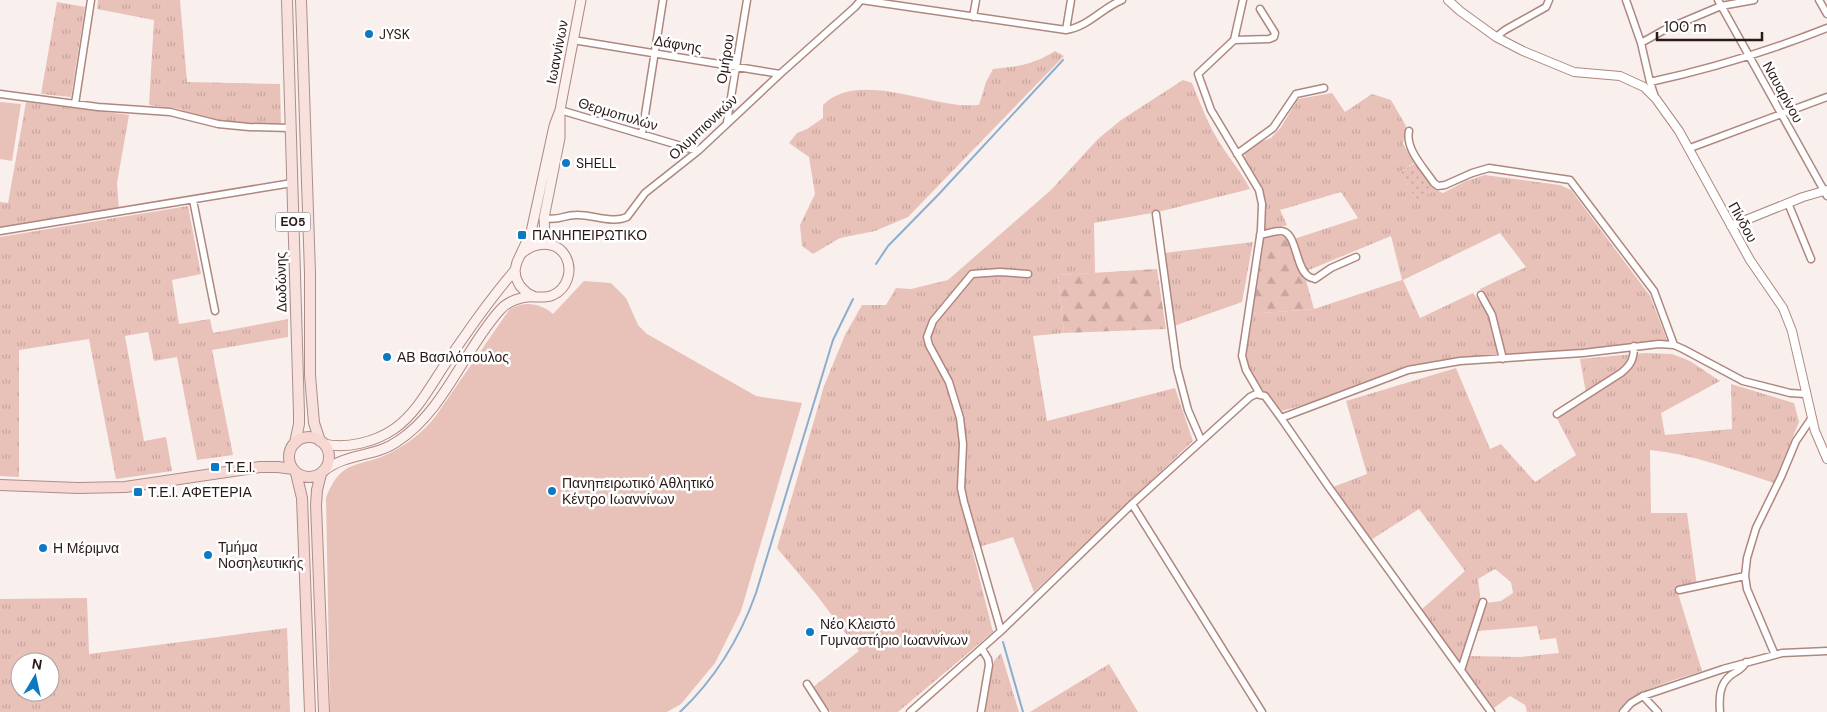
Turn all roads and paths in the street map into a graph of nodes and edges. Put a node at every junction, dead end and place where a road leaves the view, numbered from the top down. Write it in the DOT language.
graph roads {
  1 [pos="90,0"];
  2 [pos="287,0"];
  3 [pos="300,0"];
  4 [pos="581,0"];
  5 [pos="663,0"];
  6 [pos="746,0"];
  7 [pos="861,0"];
  8 [pos="976,0"];
  9 [pos="1070,0"];
  10 [pos="1122,0"];
  11 [pos="1243,0"];
  12 [pos="1448,0"];
  13 [pos="1626,0"];
  14 [pos="1754,0"];
  15 [pos="1819,0"];
  16 [pos="1549,2"];
  17 [pos="1719,3"];
  18 [pos="1260,9"];
  19 [pos="1827,14"];
  20 [pos="973,17"];
  21 [pos="1827,28"];
  22 [pos="1066,30"];
  23 [pos="1496,37"];
  24 [pos="573,40"];
  25 [pos="1234,40"];
  26 [pos="1640,43"];
  27 [pos="655,53"];
  28 [pos="1749,56"];
  29 [pos="736,67"];
  30 [pos="780,74"];
  31 [pos="1650,82"];
  32 [pos="1324,88"];
  33 [pos="0,94"];
  34 [pos="1827,97"];
  35 [pos="1656,99"];
  36 [pos="75,104"];
  37 [pos="560,110"];
  38 [pos="1782,114"];
  39 [pos="727,122"];
  40 [pos="290,128"];
  41 [pos="1409,131"];
  42 [pos="642,134"];
  43 [pos="1690,148"];
  44 [pos="698,151"];
  45 [pos="1237,154"];
  46 [pos="292,183"];
  47 [pos="1826,192"];
  48 [pos="193,200"];
  49 [pos="1788,203"];
  50 [pos="1156,214"];
  51 [pos="544,218"];
  52 [pos="1731,226"];
  53 [pos="0,231"];
  54 [pos="1260,235"];
  55 [pos="551,245"];
  56 [pos="521,254"];
  57 [pos="1356,257"];
  58 [pos="1811,259"];
  59 [pos="515,270"];
  60 [pos="1028,274"];
  61 [pos="1481,295"];
  62 [pos="535,296"];
  63 [pos="215,311"];
  64 [pos="1674,345"];
  65 [pos="1634,346"];
  66 [pos="1503,359"];
  67 [pos="1260,394"];
  68 [pos="1805,394"];
  69 [pos="1557,414"];
  70 [pos="1281,418"];
  71 [pos="1811,419"];
  72 [pos="1201,440"];
  73 [pos="322,442"];
  74 [pos="292,446"];
  75 [pos="1827,459"];
  76 [pos="260,467"];
  77 [pos="294,471"];
  78 [pos="323,472"];
  79 [pos="0,485"];
  80 [pos="1132,504"];
  81 [pos="1745,576"];
  82 [pos="1679,590"];
  83 [pos="1483,602"];
  84 [pos="1001,632"];
  85 [pos="982,649"];
  86 [pos="1827,651"];
  87 [pos="1775,654"];
  88 [pos="1746,662"];
  89 [pos="1461,670"];
  90 [pos="807,684"];
  91 [pos="1643,696"];
  92 [pos="310,712"];
  93 [pos="324,712"];
  94 [pos="826,712"];
  95 [pos="910,712"];
  96 [pos="981,712"];
  97 [pos="1262,712"];
  98 [pos="1491,712"];
  99 [pos="1623,712"];
  100 [pos="1658,712"];
  101 [pos="1720,712"];
  1 -- 36 [label="street"];
  2 -- 40 [label="main road, Δωδώνης / ΕΟ5"];
  3 -- 73 [label="main road, Δωδώνης / ΕΟ5"];
  4 -- 24 [label="main road, Ιωαννίνων"];
  5 -- 27 [label="street"];
  6 -- 29 [label="street, Ομήρου"];
  7 -- 20 [label="street"];
  7 -- 30 [label="street, Ολυμπιονικών"];
  8 -- 20 [label="street"];
  9 -- 22 [label="street"];
  10 -- 22 [label="street"];
  11 -- 25 [label="street"];
  12 -- 23 [label="street"];
  13 -- 26 [label="street, Πίνδου"];
  14 -- 17 [label="street"];
  15 -- 19 [label="street"];
  16 -- 23 [label="street"];
  17 -- 26 [label="street"];
  17 -- 28 [label="street, Ναυαρίνου"];
  18 -- 25 [label="street"];
  20 -- 22 [label="street"];
  21 -- 28 [label="street"];
  23 -- 35 [label="street"];
  24 -- 27 [label="street, Δάφνης"];
  24 -- 37 [label="main road, Ιωαννίνων"];
  25 -- 45 [label="street"];
  26 -- 31 [label="street, Πίνδου"];
  27 -- 29 [label="street, Δάφνης"];
  27 -- 42 [label="street"];
  28 -- 31 [label="street"];
  28 -- 38 [label="street, Ναυαρίνου"];
  29 -- 30 [label="street, Δάφνης"];
  29 -- 39 [label="street, Ομήρου"];
  30 -- 39 [label="street, Ολυμπιονικών"];
  31 -- 35 [label="street, Πίνδου"];
  32 -- 45 [label="street"];
  33 -- 36 [label="street"];
  34 -- 38 [label="street"];
  35 -- 43 [label="street, Πίνδου"];
  36 -- 40 [label="street"];
  37 -- 42 [label="street, Θερμοπυλών"];
  37 -- 51 [label="main road"];
  37 -- 56 [label="main road"];
  38 -- 43 [label="street"];
  38 -- 47 [label="street, Ναυαρίνου"];
  39 -- 44 [label="street, Ολυμπιονικών"];
  40 -- 46 [label="main road, Δωδώνης / ΕΟ5"];
  41 -- 64 [label="street"];
  42 -- 44 [label="street, Θερμοπυλών"];
  43 -- 52 [label="street, Πίνδου"];
  44 -- 51 [label="street, Ολυμπιονικών"];
  45 -- 54 [label="street"];
  46 -- 48 [label="street"];
  46 -- 74 [label="main road, Δωδώνης / ΕΟ5"];
  47 -- 49 [label="street"];
  48 -- 53 [label="street"];
  48 -- 63 [label="street"];
  49 -- 52 [label="street"];
  49 -- 58 [label="street"];
  50 -- 72 [label="street"];
  51 -- 55 [label="main road"];
  52 -- 68 [label="street, Πίνδου"];
  54 -- 57 [label="street"];
  54 -- 67 [label="street"];
  55 -- 56 [label="main road"];
  55 -- 62 [label="main road"];
  56 -- 59 [label="main road"];
  59 -- 62 [label="main road"];
  59 -- 73 [label="main road"];
  60 -- 84 [label="street"];
  61 -- 66 [label="street"];
  62 -- 78 [label="main road"];
  64 -- 65 [label="street"];
  64 -- 68 [label="street"];
  65 -- 66 [label="street"];
  65 -- 69 [label="street"];
  66 -- 70 [label="street"];
  67 -- 70 [label="street"];
  67 -- 72 [label="street"];
  68 -- 71 [label="street, Πίνδου"];
  70 -- 89 [label="street"];
  71 -- 75 [label="street, Πίνδου"];
  71 -- 81 [label="street"];
  72 -- 80 [label="street"];
  73 -- 74 [label="highway"];
  73 -- 78 [label="highway, ΕΟ5"];
  74 -- 76 [label="highway"];
  74 -- 77 [label="highway, ΕΟ5"];
  76 -- 77 [label="highway"];
  76 -- 79 [label="highway"];
  77 -- 78 [label="highway"];
  77 -- 92 [label="highway, ΕΟ5"];
  78 -- 93 [label="highway, ΕΟ5"];
  80 -- 84 [label="street"];
  80 -- 97 [label="street"];
  81 -- 82 [label="street"];
  81 -- 87 [label="street"];
  83 -- 89 [label="street"];
  84 -- 85 [label="street"];
  85 -- 95 [label="street"];
  85 -- 96 [label="street"];
  86 -- 87 [label="street"];
  87 -- 88 [label="street"];
  88 -- 91 [label="street"];
  88 -- 101 [label="street"];
  89 -- 98 [label="street"];
  90 -- 94 [label="street"];
  91 -- 99 [label="street"];
  91 -- 100 [label="street"];
}
